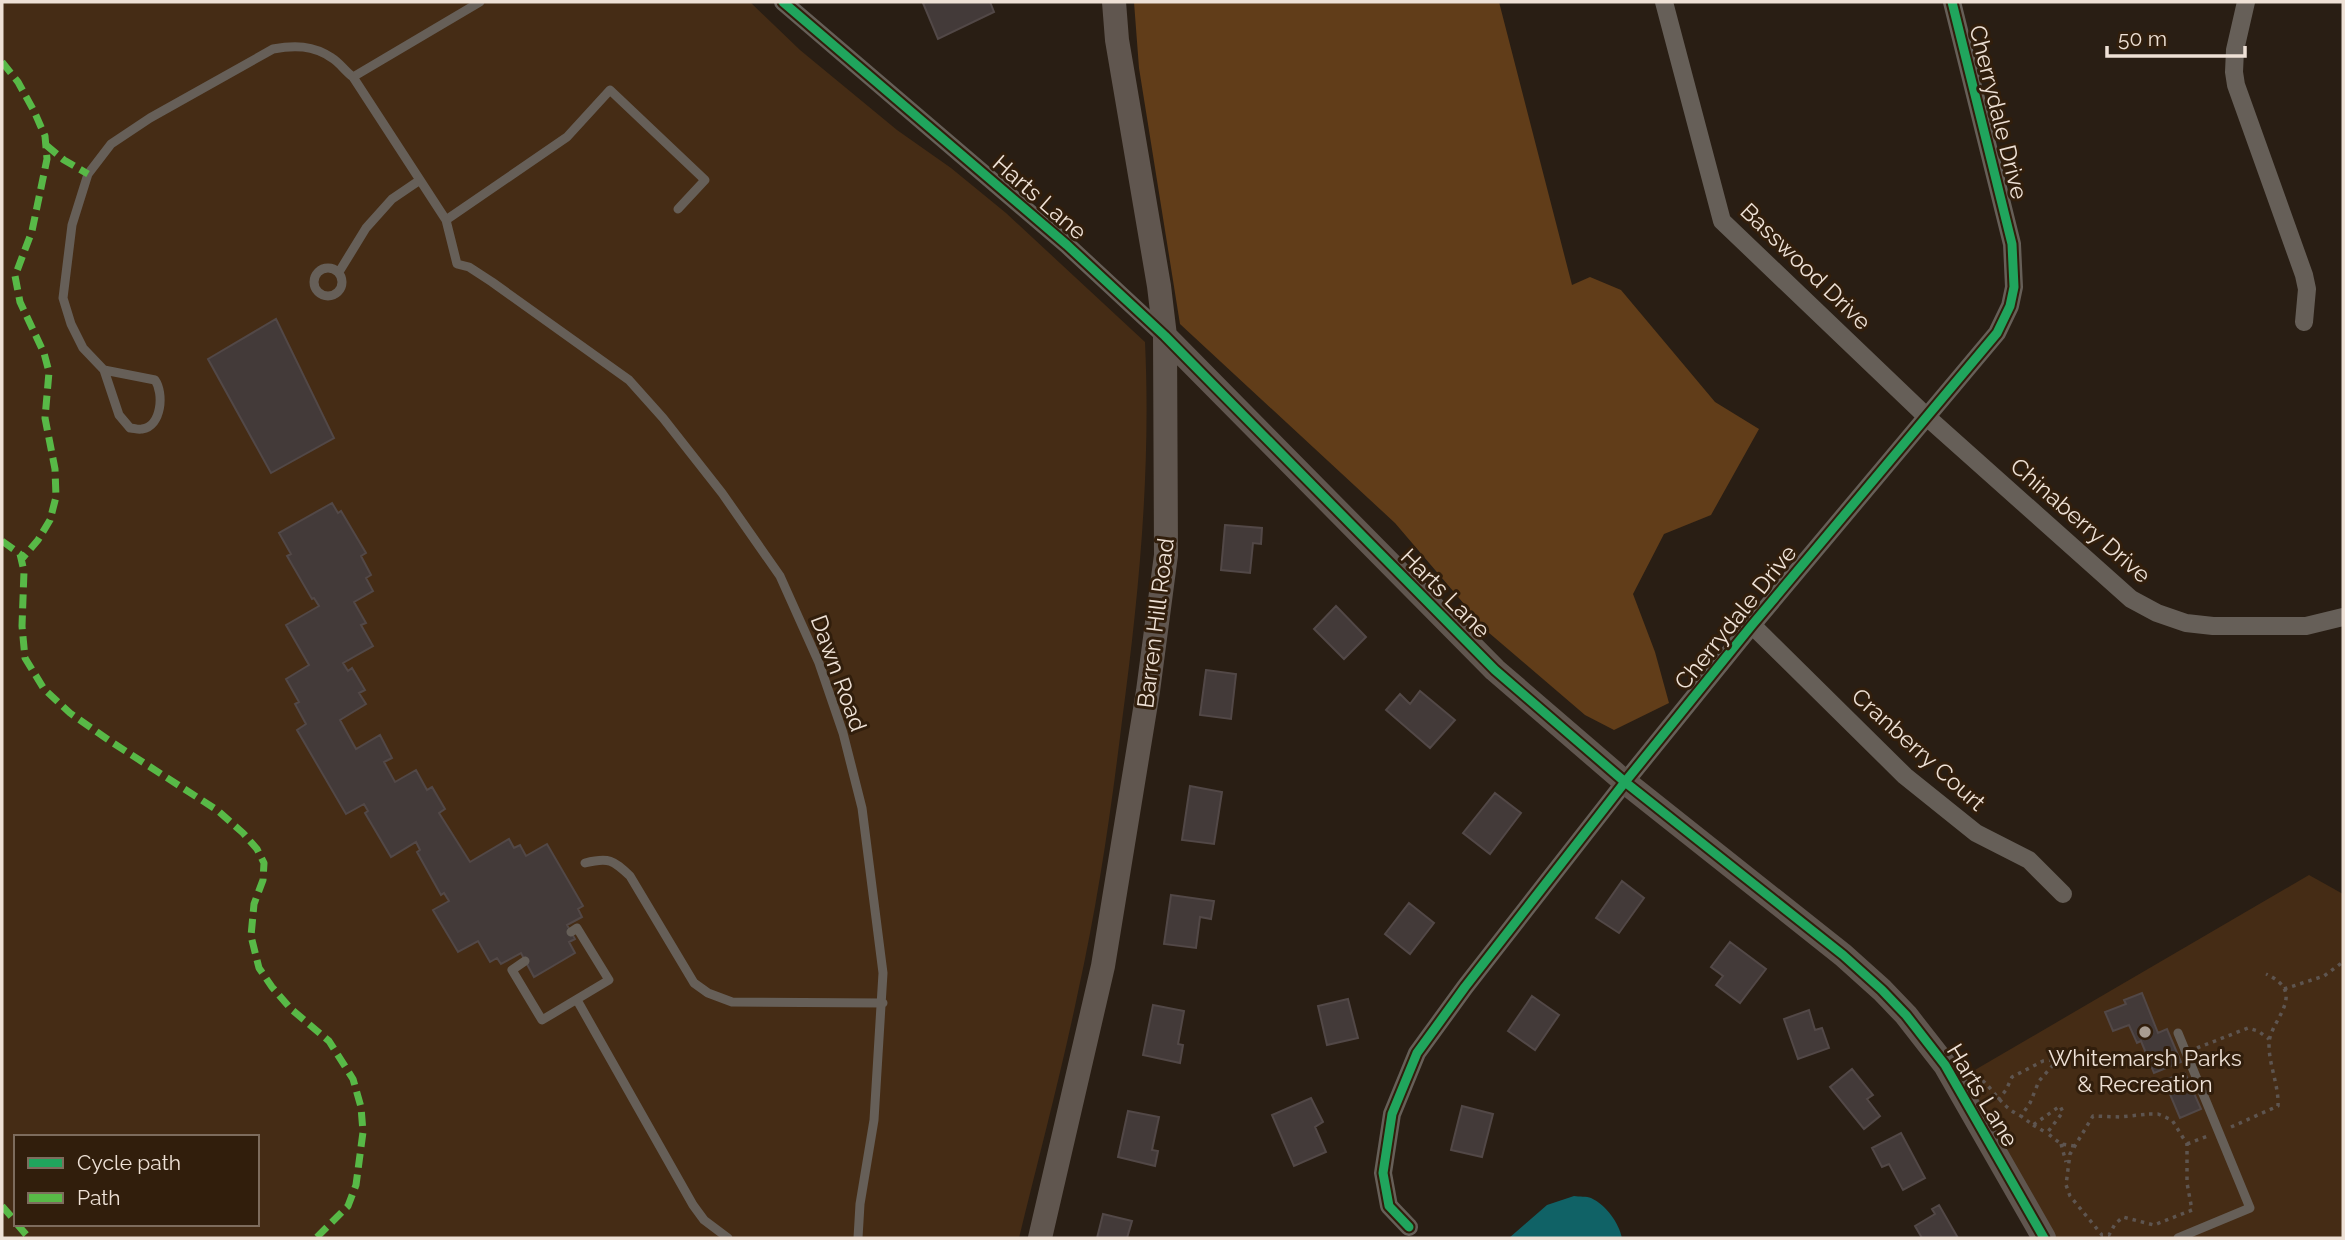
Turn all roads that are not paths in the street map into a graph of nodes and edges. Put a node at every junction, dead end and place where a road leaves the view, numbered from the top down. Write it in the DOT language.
graph roads {
  1 [pos="480,2"];
  2 [pos="783,2"];
  3 [pos="1114,2"];
  4 [pos="1664,2"];
  5 [pos="1951,2"];
  6 [pos="2246,2"];
  7 [pos="353,77"];
  8 [pos="420,180"];
  9 [pos="678,209"];
  10 [pos="446,220"];
  11 [pos="339,272"];
  12 [pos="2304,322"];
  13 [pos="1165,336"];
  14 [pos="104,370"];
  15 [pos="1927,417"];
  16 [pos="2343,617"];
  17 [pos="1752,625"];
  18 [pos="1625,782"];
  19 [pos="585,863"];
  20 [pos="2063,894"];
  21 [pos="571,932"];
  22 [pos="525,961"];
  23 [pos="576,1000"];
  24 [pos="883,1003"];
  25 [pos="2178,1033"];
  26 [pos="1409,1227"];
  27 [pos="728,1238"];
  28 [pos="858,1238"];
  29 [pos="1040,1238"];
  30 [pos="2044,1238"];
  31 [pos="2178,1238"];
  1 -- 7 [label="lane"];
  2 -- 13 [label="street, Harts Lane"];
  3 -- 13 [label="street, Barren Hill Road"];
  4 -- 15 [label="street, Basswood Drive"];
  5 -- 15 [label="street, Cherrydale Drive"];
  6 -- 12 [label="street"];
  7 -- 8 [label="lane"];
  7 -- 14 [label="lane"];
  8 -- 10 [label="lane"];
  8 -- 11 [label="lane"];
  9 -- 10 [label="lane"];
  10 -- 24 [label="lane, Dawn Road"];
  13 -- 18 [label="street, Harts Lane"];
  13 -- 29 [label="street, Barren Hill Road"];
  14 -- 14 [label="lane"];
  15 -- 16 [label="street, Chinaberry Drive"];
  15 -- 17 [label="street, Cherrydale Drive"];
  17 -- 18 [label="street, Cherrydale Drive"];
  17 -- 20 [label="street, Cranberry Court"];
  18 -- 26 [label="street, Cherrydale Drive"];
  18 -- 30 [label="street, Harts Lane"];
  19 -- 24 [label="lane"];
  21 -- 23 [label="lane"];
  22 -- 23 [label="lane"];
  23 -- 27 [label="lane"];
  24 -- 28 [label="lane, Dawn Road"];
  25 -- 31 [label="lane"];
}
